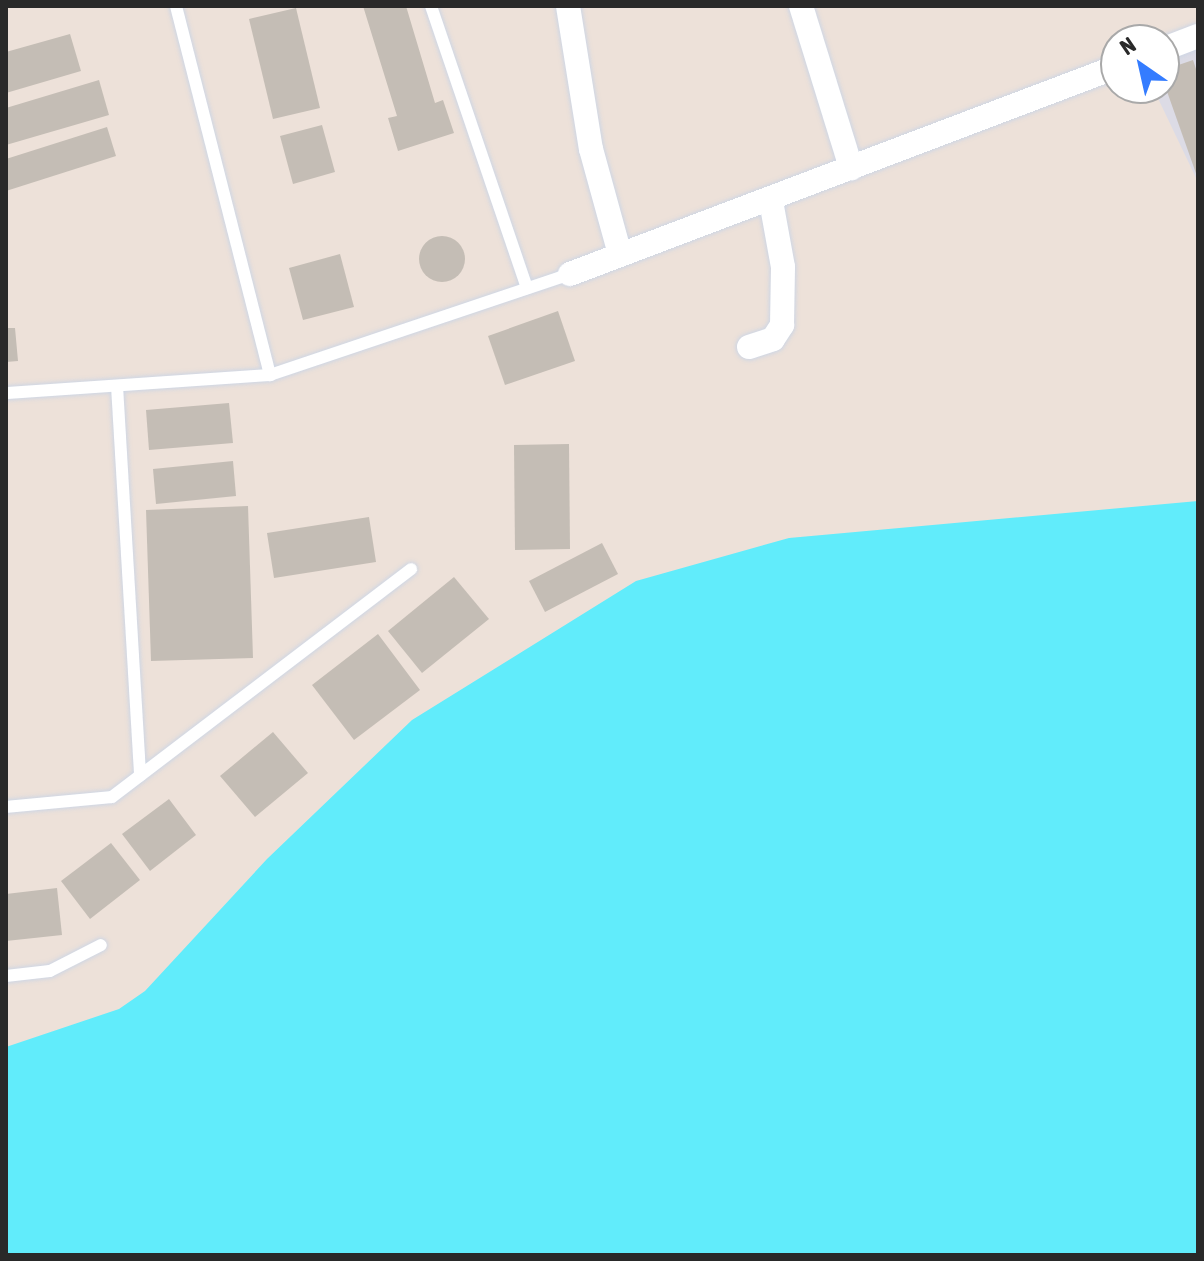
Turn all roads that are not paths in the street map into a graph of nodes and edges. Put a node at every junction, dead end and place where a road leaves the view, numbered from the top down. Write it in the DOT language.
graph roads {
  1 [pos="176,6"];
  2 [pos="431,6"];
  3 [pos="568,6"];
  4 [pos="801,6"];
  5 [pos="1100,73"];
  6 [pos="851,168"];
  7 [pos="771,201"];
  8 [pos="620,254"];
  9 [pos="570,274"];
  10 [pos="527,288"];
  11 [pos="749,347"];
  12 [pos="270,375"];
  13 [pos="117,386"];
  14 [pos="6,393"];
  15 [pos="411,569"];
  16 [pos="140,775"];
  17 [pos="6,807"];
  18 [pos="101,945"];
  19 [pos="6,976"];
  1 -- 12 [label="lane"];
  2 -- 10 [label="lane"];
  3 -- 8 [label="street"];
  4 -- 6 [label="street"];
  5 -- 6 [label="street"];
  6 -- 7 [label="street"];
  7 -- 8 [label="street"];
  7 -- 11 [label="street"];
  8 -- 9 [label="street"];
  9 -- 10 [label="lane"];
  10 -- 12 [label="lane"];
  12 -- 13 [label="lane"];
  13 -- 14 [label="lane"];
  13 -- 16 [label="lane"];
  15 -- 16 [label="lane"];
  16 -- 17 [label="lane"];
  18 -- 19 [label="lane"];
}
